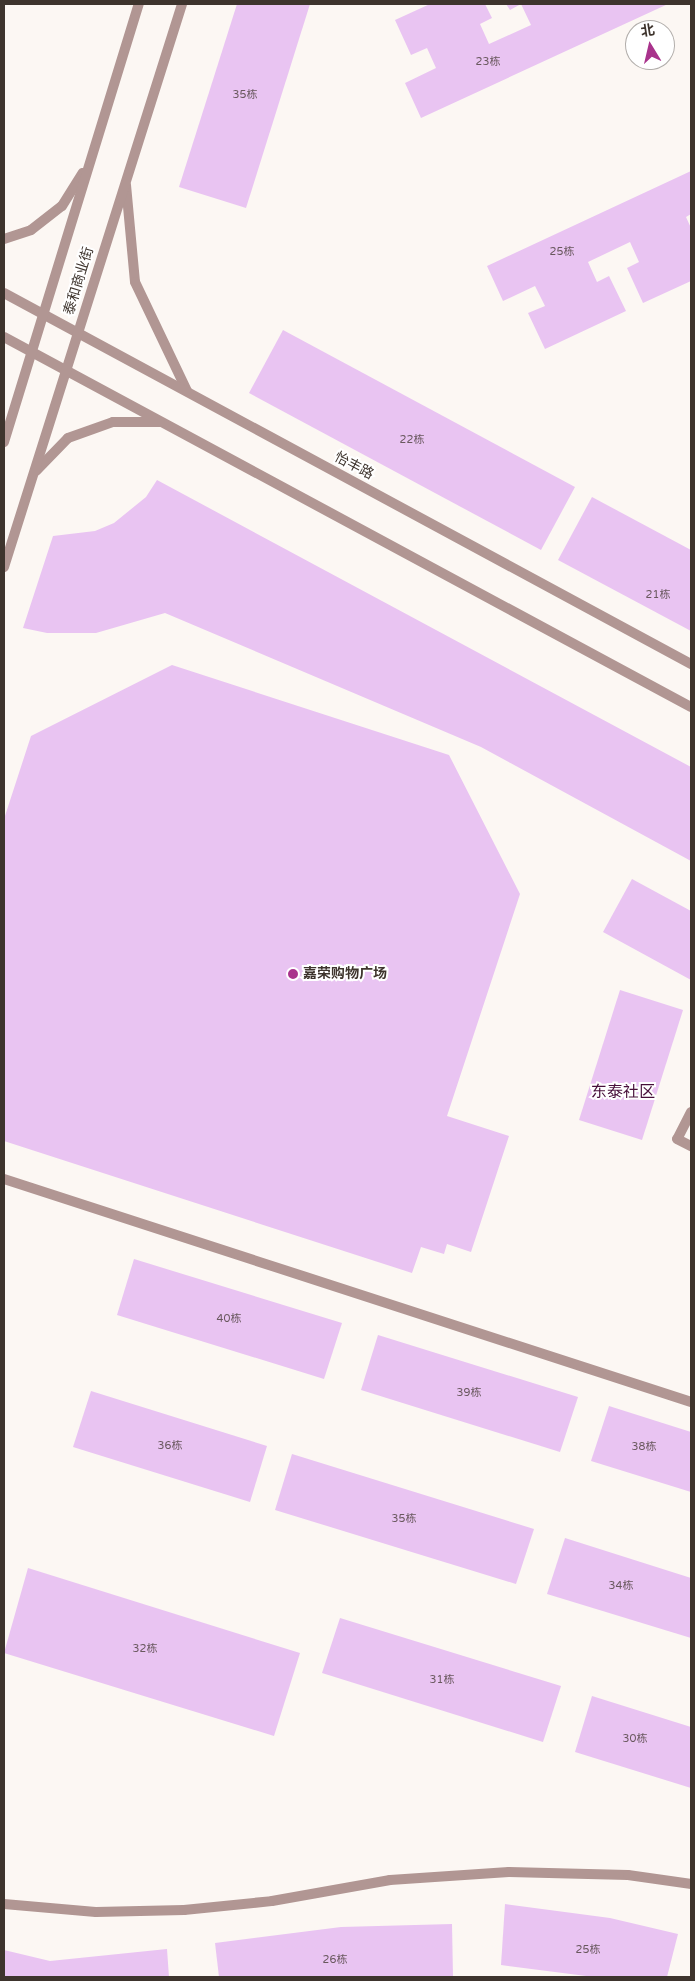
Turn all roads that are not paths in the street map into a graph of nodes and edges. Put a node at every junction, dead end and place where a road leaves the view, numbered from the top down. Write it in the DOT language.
graph roads {
  1 [pos="139,4"];
  2 [pos="182,4"];
  3 [pos="90,162"];
  4 [pos="126,178"];
  5 [pos="4,238"];
  6 [pos="4,293"];
  7 [pos="43,314"];
  8 [pos="78,332"];
  9 [pos="4,337"];
  10 [pos="32,352"];
  11 [pos="66,370"];
  12 [pos="188,392"];
  13 [pos="163,422"];
  14 [pos="4,442"];
  15 [pos="33,473"];
  16 [pos="4,567"];
  17 [pos="691,664"];
  18 [pos="691,707"];
  19 [pos="691,1112"];
  20 [pos="691,1146"];
  21 [pos="4,1179"];
  22 [pos="691,1402"];
  23 [pos="691,1884"];
  24 [pos="4,1904"];
  1 -- 3 [label="street, 泰和商业街"];
  2 -- 4 [label="street, 泰和商业街"];
  3 -- 5 [label="street"];
  3 -- 7 [label="street, 泰和商业街"];
  4 -- 8 [label="street, 泰和商业街"];
  4 -- 12 [label="street"];
  6 -- 7 [label="street, 怡丰路"];
  7 -- 8 [label="street, 怡丰路"];
  7 -- 10 [label="street, 泰和商业街"];
  8 -- 11 [label="street, 泰和商业街"];
  8 -- 12 [label="street, 怡丰路"];
  9 -- 10 [label="street"];
  10 -- 11 [label="street"];
  10 -- 14 [label="street, 泰和商业街"];
  11 -- 13 [label="street"];
  11 -- 15 [label="street, 泰和商业街"];
  12 -- 17 [label="street, 怡丰路"];
  13 -- 15 [label="street"];
  13 -- 18 [label="street"];
  15 -- 16 [label="street, 泰和商业街"];
  19 -- 20 [label="street"];
  21 -- 22 [label="street"];
  23 -- 24 [label="street"];
}
